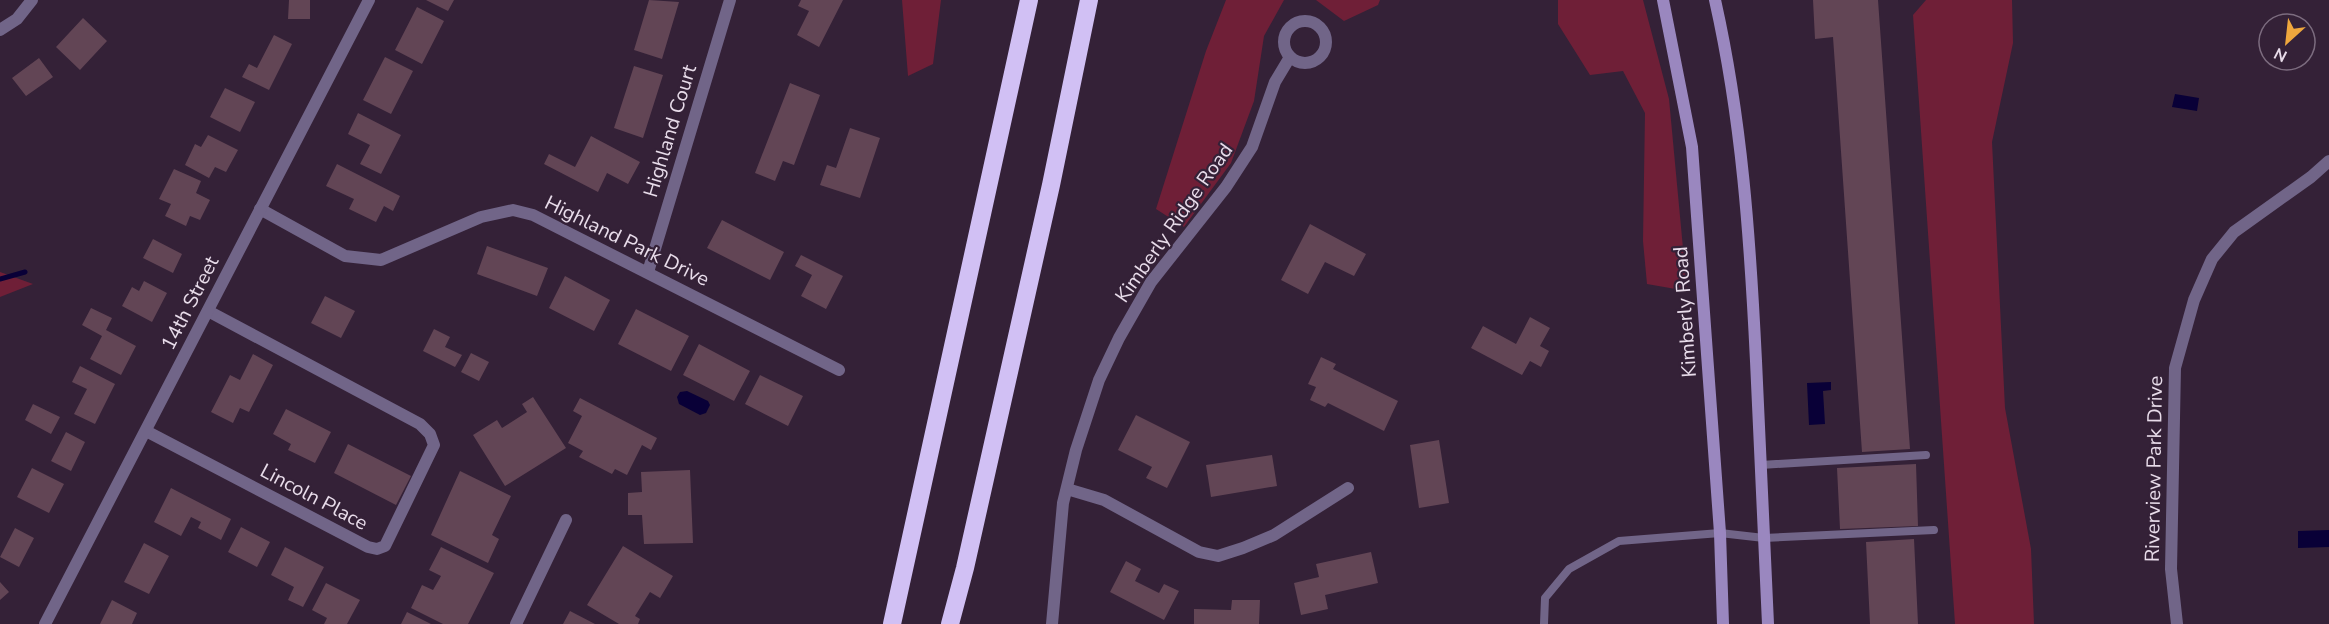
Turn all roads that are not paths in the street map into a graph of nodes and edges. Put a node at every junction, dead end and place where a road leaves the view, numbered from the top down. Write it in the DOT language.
graph roads {
  1 [pos="369,0"];
  2 [pos="730,0"];
  3 [pos="1029,0"];
  4 [pos="1089,0"];
  5 [pos="1664,0"];
  6 [pos="1715,0"];
  7 [pos="31,1"];
  8 [pos="0,30"];
  9 [pos="1290,57"];
  10 [pos="2329,161"];
  11 [pos="260,209"];
  12 [pos="648,272"];
  13 [pos="208,310"];
  14 [pos="839,370"];
  15 [pos="146,430"];
  16 [pos="1926,455"];
  17 [pos="1761,465"];
  18 [pos="1348,488"];
  19 [pos="1066,489"];
  20 [pos="566,520"];
  21 [pos="1934,530"];
  22 [pos="1720,533"];
  23 [pos="1764,538"];
  24 [pos="45,624"];
  25 [pos="516,624"];
  26 [pos="892,624"];
  27 [pos="950,624"];
  28 [pos="1052,624"];
  29 [pos="1544,624"];
  30 [pos="1723,624"];
  31 [pos="1768,624"];
  32 [pos="2177,624"];
  1 -- 11 [label="street, 14th Street"];
  2 -- 12 [label="street, Highland Court"];
  3 -- 26 [label="highway"];
  4 -- 27 [label="highway"];
  5 -- 22 [label="main road, Kimberly Road"];
  6 -- 17 [label="main road"];
  7 -- 8 [label="street"];
  9 -- 19 [label="street, Kimberly Ridge Road"];
  10 -- 32 [label="street, Riverview Park Drive"];
  11 -- 12 [label="street, Highland Park Drive"];
  11 -- 13 [label="street, 14th Street"];
  12 -- 14 [label="street, Highland Park Drive"];
  13 -- 15 [label="street, 14th Street"];
  13 -- 15 [label="street, Lincoln Place"];
  15 -- 24 [label="street, 14th Street"];
  16 -- 17 [label="lane"];
  17 -- 23 [label="main road"];
  18 -- 19 [label="street"];
  19 -- 28 [label="street, Kimberly Ridge Road"];
  20 -- 25 [label="street"];
  21 -- 23 [label="lane"];
  22 -- 23 [label="lane"];
  22 -- 29 [label="lane"];
  22 -- 30 [label="main road, Kimberly Road"];
  23 -- 31 [label="main road"];
}
